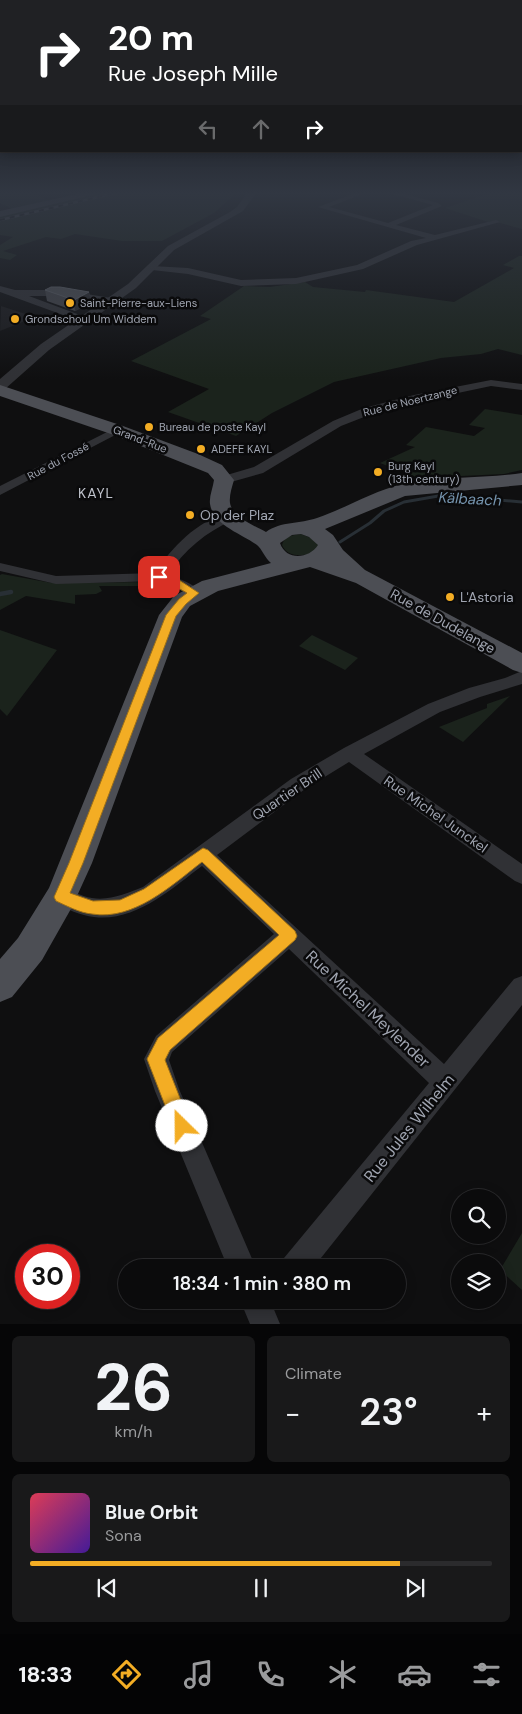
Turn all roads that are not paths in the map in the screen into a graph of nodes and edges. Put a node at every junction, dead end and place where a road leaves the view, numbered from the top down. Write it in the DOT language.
graph roads {
  1 [pos="165,255"];
  2 [pos="387,255"];
  3 [pos="152,268"];
  4 [pos="0,289"];
  5 [pos="15,294"];
  6 [pos="111,301"];
  7 [pos="85,320"];
  8 [pos="522,387"];
  9 [pos="0,388"];
  10 [pos="117,430"];
  11 [pos="522,479"];
  12 [pos="224,480"];
  13 [pos="0,491"];
  14 [pos="347,514"];
  15 [pos="234,521"];
  16 [pos="305,528"];
  17 [pos="275,542"];
  18 [pos="327,543"];
  19 [pos="305,562"];
  20 [pos="0,567"];
  21 [pos="162,571"];
  22 [pos="248,577"];
  23 [pos="364,578"];
  24 [pos="194,593"];
  25 [pos="522,664"];
  26 [pos="522,677"];
  27 [pos="350,752"];
  28 [pos="203,854"];
  29 [pos="522,875"];
  30 [pos="61,897"];
  31 [pos="289,936"];
  32 [pos="0,985"];
  33 [pos="522,988"];
  34 [pos="446,1082"];
  35 [pos="238,1259"];
  36 [pos="301,1259"];
  1 -- 3 [label="street"];
  2 -- 3 [label="street"];
  3 -- 6 [label="street"];
  4 -- 5 [label="street"];
  5 -- 6 [label="street"];
  5 -- 7 [label="street"];
  6 -- 7 [label="street"];
  7 -- 9 [label="street"];
  8 -- 12 [label="street, Rue de Noertzange"];
  9 -- 10 [label="main road, Grand-Rue"];
  10 -- 12 [label="main road, Grand-Rue"];
  10 -- 13 [label="street, Rue du Fossé"];
  11 -- 14 [label="main road"];
  12 -- 15 [label="main road"];
  14 -- 16 [label="main road"];
  14 -- 18 [label="main road"];
  15 -- 17 [label="main road"];
  15 -- 21 [label="street"];
  16 -- 17 [label="main road"];
  16 -- 18 [label="main road, Rue de Dudelange"];
  17 -- 19 [label="main road, Rue de Dudelange"];
  17 -- 22 [label="main road"];
  18 -- 19 [label="main road"];
  18 -- 23 [label="main road, Rue de Dudelange"];
  19 -- 22 [label="main road"];
  19 -- 23 [label="main road, Rue de Dudelange"];
  20 -- 21 [label="street"];
  21 -- 24 [label="street"];
  22 -- 24 [label="main road"];
  23 -- 25 [label="main road, Rue de Dudelange"];
  24 -- 30 [label="main road"];
  26 -- 27 [label="street, Quartier Brill"];
  27 -- 28 [label="street, Quartier Brill"];
  27 -- 29 [label="street, Rue Michel Junckel"];
  28 -- 30 [label="street, Quartier Brill"];
  28 -- 31 [label="street, Rue Michel Meylender"];
  30 -- 32 [label="main road"];
  31 -- 34 [label="street, Rue Michel Meylender"];
  31 -- 35 [label="street"];
  33 -- 34 [label="street, Rue Jules Wilhelm"];
  34 -- 36 [label="street, Rue Jules Wilhelm"];
}
